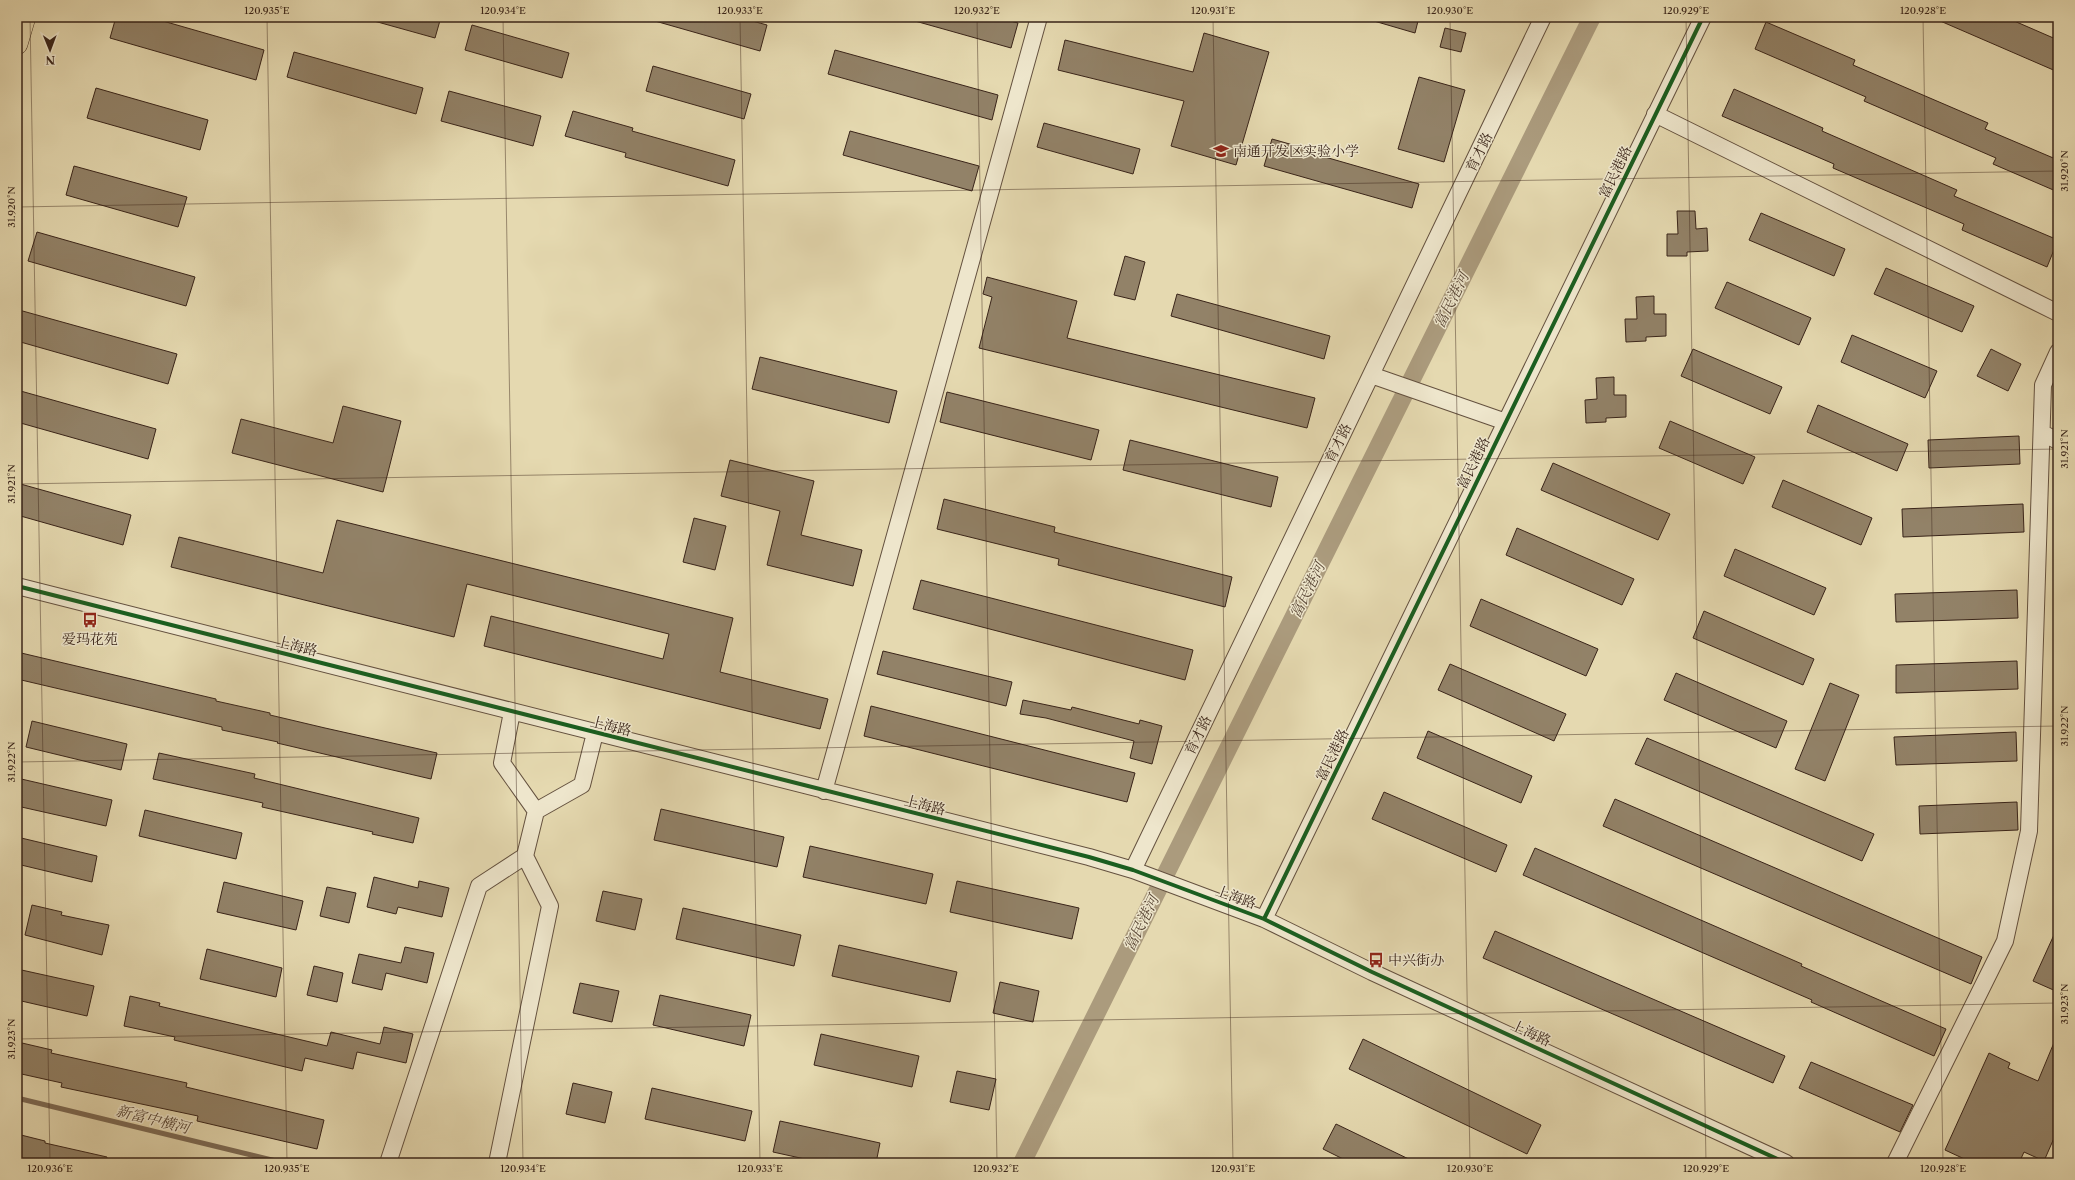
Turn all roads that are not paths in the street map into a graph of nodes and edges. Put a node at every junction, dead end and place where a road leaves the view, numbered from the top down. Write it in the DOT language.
graph roads {
  1 [pos="24,17"];
  2 [pos="1039,17"];
  3 [pos="1543,17"];
  4 [pos="1702,17"];
  5 [pos="17,42"];
  6 [pos="1655,114"];
  7 [pos="2058,313"];
  8 [pos="2058,352"];
  9 [pos="1372,375"];
  10 [pos="1506,422"];
  11 [pos="2042,433"];
  12 [pos="2058,441"];
  13 [pos="17,586"];
  14 [pos="512,712"];
  15 [pos="595,733"];
  16 [pos="824,790"];
  17 [pos="536,811"];
  18 [pos="526,856"];
  19 [pos="1134,870"];
  20 [pos="1264,919"];
  21 [pos="388,1163"];
  22 [pos="497,1163"];
  23 [pos="1786,1163"];
  24 [pos="1895,1163"];
  1 -- 5 [label="main road"];
  2 -- 16 [label="street"];
  3 -- 9 [label="street, 育才路"];
  4 -- 6 [label="street, 富民港路"];
  6 -- 7 [label="street"];
  6 -- 10 [label="street, 富民港路"];
  8 -- 11 [label="street"];
  9 -- 10 [label="street"];
  9 -- 19 [label="street, 育才路"];
  10 -- 20 [label="street, 富民港路"];
  11 -- 12 [label="street"];
  11 -- 24 [label="street"];
  13 -- 14 [label="street, 上海路"];
  14 -- 15 [label="street, 上海路"];
  14 -- 17 [label="street"];
  15 -- 16 [label="street, 上海路"];
  15 -- 17 [label="street"];
  16 -- 19 [label="street, 上海路"];
  17 -- 18 [label="street"];
  18 -- 21 [label="street"];
  18 -- 22 [label="street"];
  19 -- 20 [label="street, 上海路"];
  20 -- 23 [label="street, 上海路"];
}
